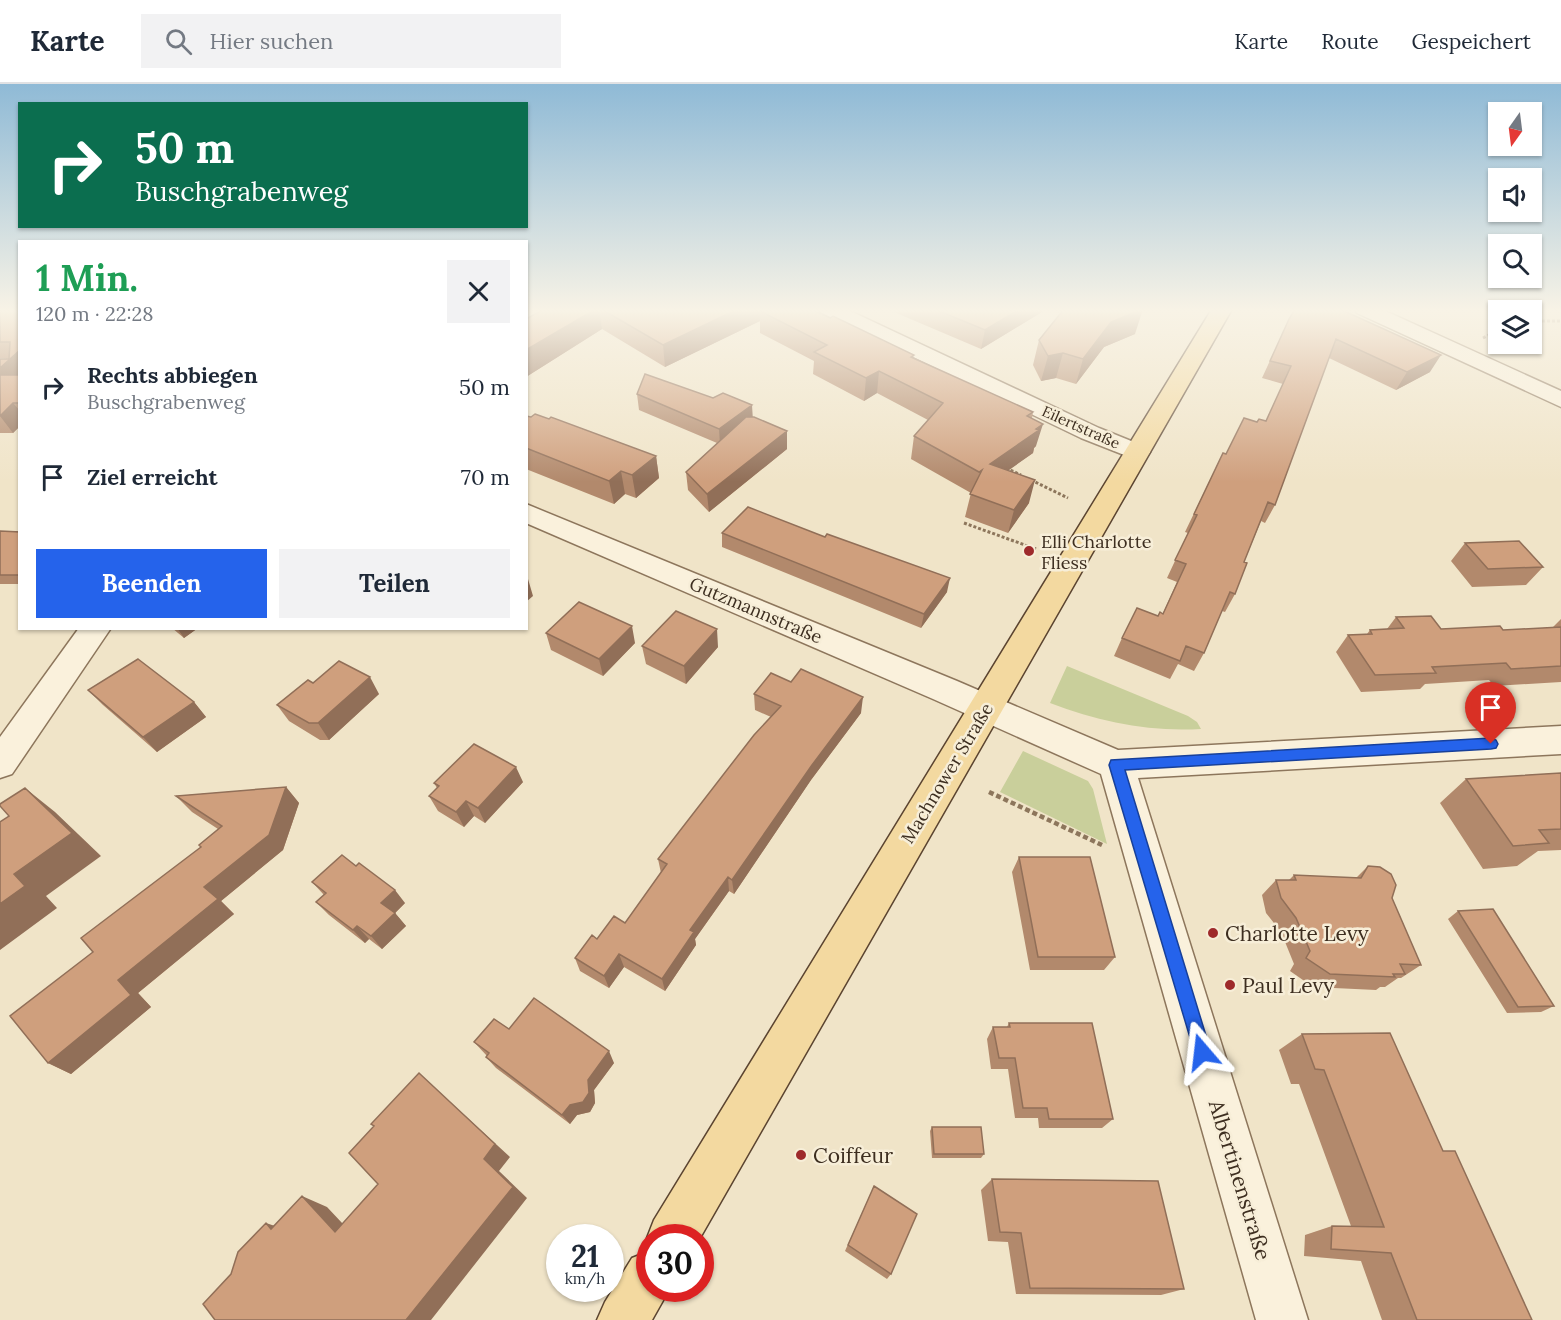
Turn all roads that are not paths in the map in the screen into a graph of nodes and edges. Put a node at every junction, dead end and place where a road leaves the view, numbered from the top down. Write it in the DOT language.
graph roads {
  1 [pos="950,367"];
  2 [pos="1188,367"];
  3 [pos="1489,367"];
  4 [pos="1561,400"];
  5 [pos="1137,452"];
  6 [pos="528,514"];
  7 [pos="95,630"];
  8 [pos="985,708"];
  9 [pos="1561,740"];
  10 [pos="0,764"];
  11 [pos="1116,765"];
  12 [pos="680,1224"];
  13 [pos="636,1299"];
  14 [pos="623,1320"];
  15 [pos="1282,1320"];
  1 -- 5 [label="street, Eilertstraße"];
  2 -- 5 [label="main road, Machnower Straße"];
  3 -- 4 [label="street"];
  5 -- 8 [label="main road, Machnower Straße"];
  6 -- 8 [label="street, Gutzmannstraße"];
  7 -- 10 [label="street"];
  8 -- 11 [label="street, Gutzmannstraße"];
  8 -- 12 [label="main road, Machnower Straße"];
  9 -- 11 [label="street"];
  11 -- 15 [label="street, Albertinenstraße"];
  13 -- 14 [label="main road"];
}
